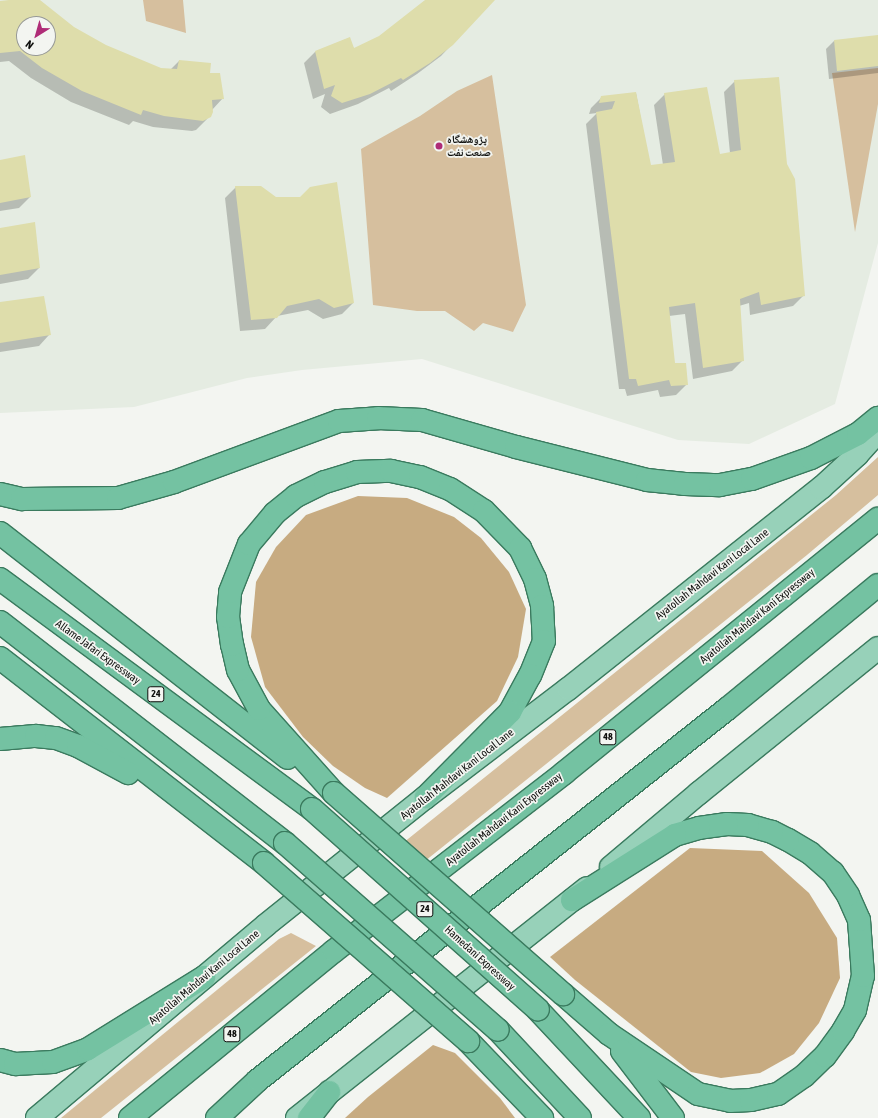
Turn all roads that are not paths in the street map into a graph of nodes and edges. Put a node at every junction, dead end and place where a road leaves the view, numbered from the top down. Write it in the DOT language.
graph roads {
  1 [pos="878,418"];
  2 [pos="878,432"];
  3 [pos="0,494"];
  4 [pos="878,519"];
  5 [pos="0,533"];
  6 [pos="0,579"];
  7 [pos="878,585"];
  8 [pos="0,622"];
  9 [pos="878,648"];
  10 [pos="0,658"];
  11 [pos="0,739"];
  12 [pos="334,793"];
  13 [pos="426,798"];
  14 [pos="312,809"];
  15 [pos="213,823"];
  16 [pos="572,900"];
  17 [pos="204,977"];
  18 [pos="608,1034"];
  19 [pos="468,1041"];
  20 [pos="0,1060"];
  21 [pos="329,1092"];
  22 [pos="37,1118"];
  23 [pos="130,1118"];
  24 [pos="216,1118"];
  25 [pos="297,1118"];
  26 [pos="309,1118"];
  27 [pos="533,1118"];
  28 [pos="542,1118"];
  29 [pos="580,1118"];
  30 [pos="639,1118"];
  31 [pos="673,1118"];
  1 -- 3 [label="highway"];
  2 -- 13 [label="main road, Ayatollah Mahdavi Kani Local Lane"];
  4 -- 23 [label="highway, Ayatollah Mahdavi Kani Expressway / 48"];
  5 -- 12 [label="highway"];
  6 -- 14 [label="highway, Allame Jafari Expressway / 24"];
  7 -- 24 [label="highway"];
  8 -- 29 [label="highway, bridge"];
  9 -- 16 [label="main road"];
  10 -- 15 [label="highway"];
  11 -- 15 [label="highway"];
  12 -- 13 [label="highway"];
  12 -- 18 [label="highway, bridge"];
  13 -- 17 [label="main road, Ayatollah Mahdavi Kani Local Lane"];
  14 -- 30 [label="highway, Hamedani Expressway / 24, bridge"];
  15 -- 19 [label="highway, bridge"];
  16 -- 18 [label="highway"];
  16 -- 21 [label="main road"];
  17 -- 20 [label="highway"];
  17 -- 22 [label="main road, Ayatollah Mahdavi Kani Local Lane"];
  18 -- 31 [label="highway"];
  19 -- 27 [label="highway"];
  19 -- 28 [label="highway"];
  21 -- 25 [label="main road"];
  21 -- 26 [label="highway"];
}
